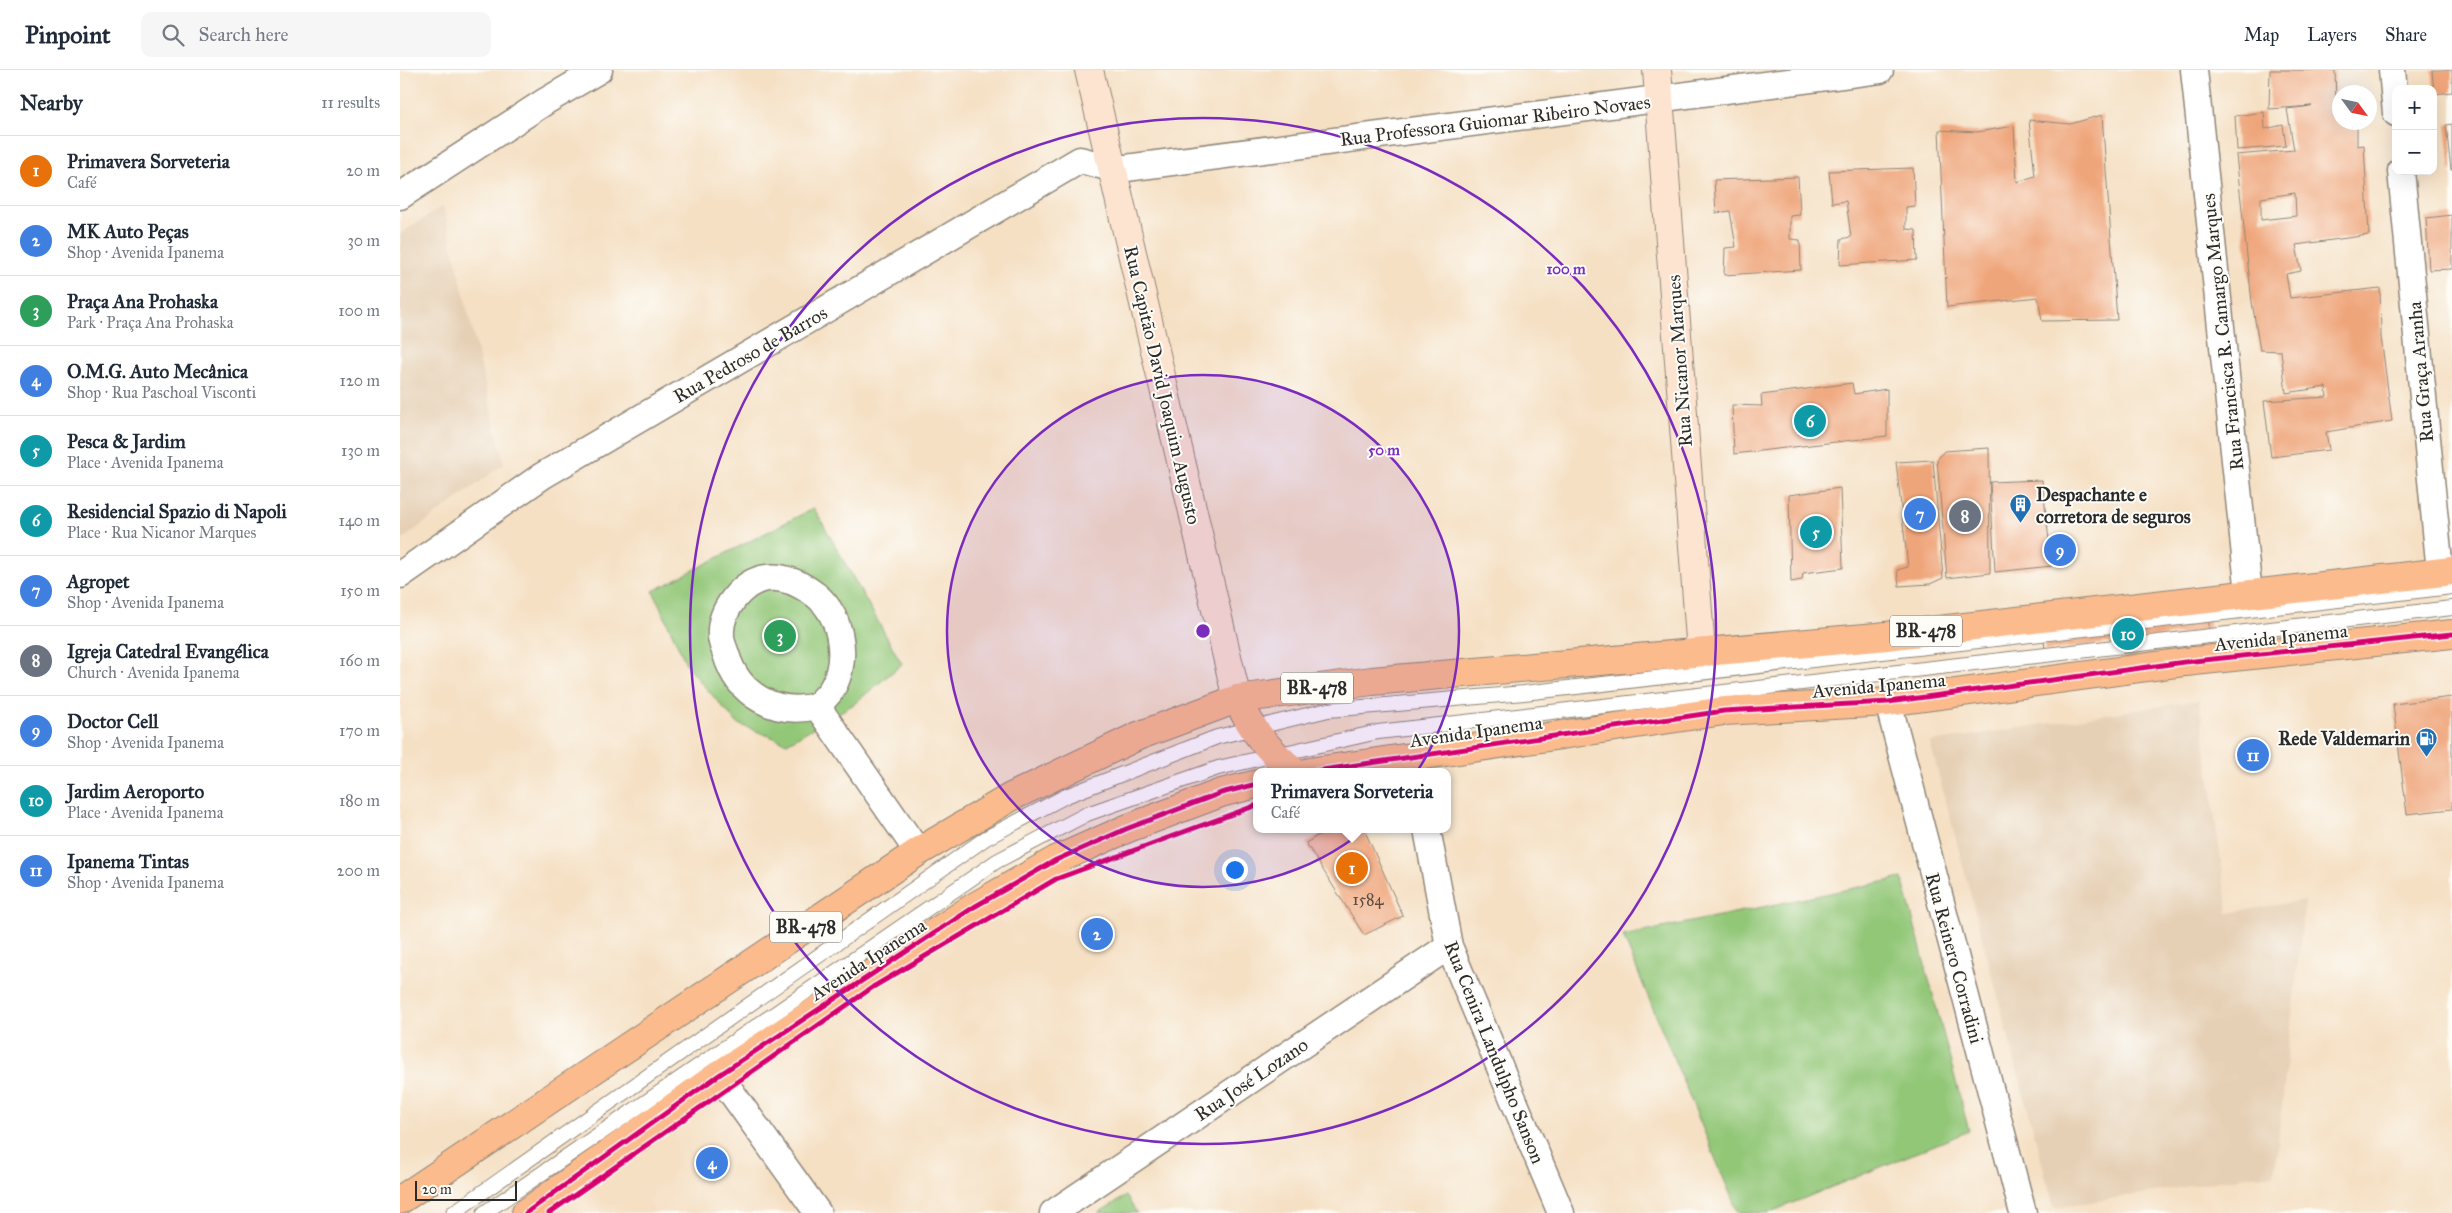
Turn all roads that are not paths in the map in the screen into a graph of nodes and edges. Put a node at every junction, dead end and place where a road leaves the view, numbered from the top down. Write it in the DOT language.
graph roads {
  1 [pos="599,70"];
  2 [pos="1088,70"];
  3 [pos="1657,70"];
  4 [pos="1880,70"];
  5 [pos="2194,70"];
  6 [pos="2392,70"];
  7 [pos="2393,85"];
  8 [pos="1660,98"];
  9 [pos="1111,168"];
  10 [pos="2401,175"];
  11 [pos="400,196"];
  12 [pos="400,575"];
  13 [pos="2448,577"];
  14 [pos="2249,594"];
  15 [pos="2452,608"];
  16 [pos="2452,634"];
  17 [pos="1701,652"];
  18 [pos="1237,699"];
  19 [pos="1888,702"];
  20 [pos="817,706"];
  21 [pos="1252,729"];
  22 [pos="1274,754"];
  23 [pos="1414,764"];
  24 [pos="1290,768"];
  25 [pos="1362,768"];
  26 [pos="1253,785"];
  27 [pos="1428,833"];
  28 [pos="918,852"];
  29 [pos="1449,946"];
  30 [pos="718,1075"];
  31 [pos="400,1200"];
  32 [pos="454,1213"];
  33 [pos="484,1213"];
  34 [pos="526,1213"];
  35 [pos="818,1213"];
  36 [pos="1053,1213"];
  37 [pos="1561,1213"];
  38 [pos="2023,1213"];
  1 -- 11 [label="street"];
  2 -- 9 [label="main road, Rua Capitão David Joaquim Augusto"];
  3 -- 8 [label="main road, Rua Nicanor Marques"];
  4 -- 8 [label="street, Rua Professora Guiomar Ribeiro Novaes"];
  5 -- 14 [label="street, Rua Francisca R. Camargo Marques"];
  6 -- 7 [label="street"];
  8 -- 9 [label="street, Rua Professora Guiomar Ribeiro Novaes"];
  8 -- 17 [label="main road, Rua Nicanor Marques"];
  9 -- 12 [label="street, Rua Pedroso de Barros"];
  9 -- 18 [label="main road, Rua Capitão David Joaquim Augusto"];
  10 -- 13 [label="street, Rua Graça Aranha"];
  13 -- 14 [label="main road, BR-478"];
  13 -- 21 [label="lane"];
  14 -- 17 [label="main road, BR-478"];
  15 -- 22 [label="lane"];
  16 -- 19 [label="main road, Avenida Ipanema"];
  17 -- 18 [label="main road, BR-478"];
  18 -- 21 [label="main road"];
  18 -- 28 [label="main road, BR-478"];
  19 -- 23 [label="main road, Avenida Ipanema"];
  19 -- 38 [label="street, Rua Reinero Corradini"];
  20 -- 20 [label="street"];
  20 -- 28 [label="street"];
  21 -- 22 [label="main road"];
  21 -- 32 [label="lane"];
  22 -- 24 [label="main road"];
  22 -- 33 [label="lane"];
  23 -- 25 [label="main road, Avenida Ipanema"];
  26 -- 30 [label="main road, Avenida Ipanema"];
  27 -- 29 [label="street, Rua Cenira Landulpho Sanson"];
  28 -- 31 [label="main road, BR-478"];
  29 -- 36 [label="street, Rua José Lozano"];
  29 -- 37 [label="street, Rua Cenira Landulpho Sanson"];
  30 -- 34 [label="main road, Avenida Ipanema"];
  30 -- 35 [label="street"];
}
